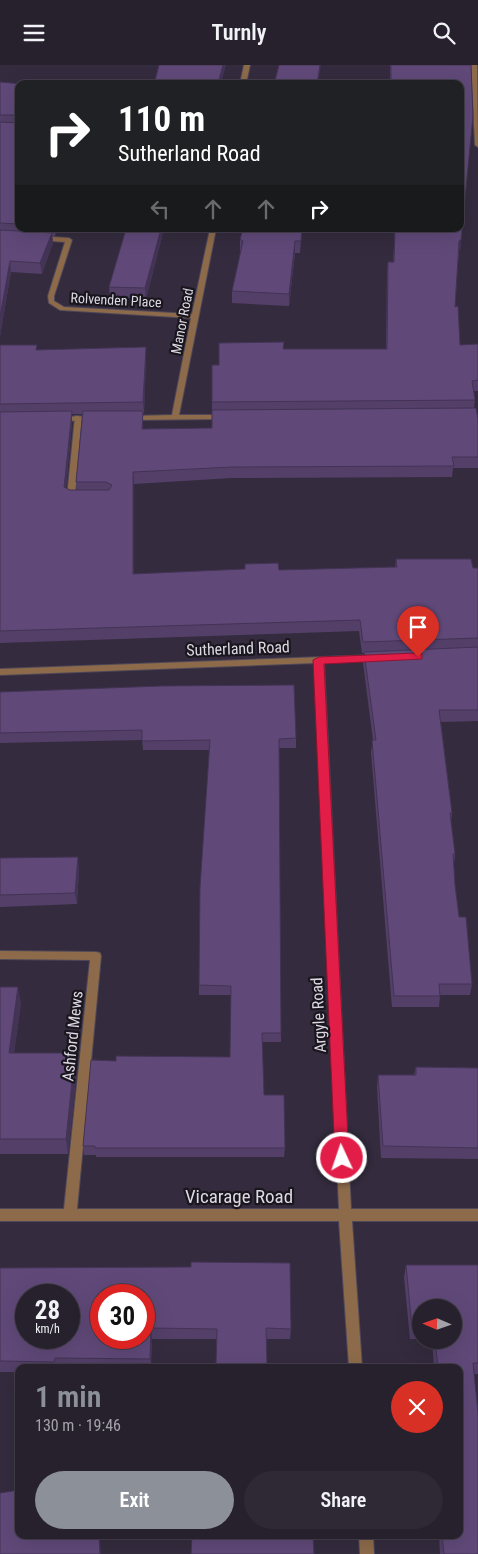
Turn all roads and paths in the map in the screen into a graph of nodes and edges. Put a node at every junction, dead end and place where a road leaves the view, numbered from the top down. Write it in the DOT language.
graph roads {
  1 [pos="247,65"];
  2 [pos="474,65"];
  3 [pos="244,80"];
  4 [pos="478,145"];
  5 [pos="212,232"];
  6 [pos="30,238"];
  7 [pos="195,316"];
  8 [pos="174,417"];
  9 [pos="233,417"];
  10 [pos="105,418"];
  11 [pos="122,418"];
  12 [pos="49,419"];
  13 [pos="78,419"];
  14 [pos="89,497"];
  15 [pos="388,658"];
  16 [pos="319,660"];
  17 [pos="0,672"];
  18 [pos="0,955"];
  19 [pos="0,1215"];
  20 [pos="70,1215"];
  21 [pos="345,1215"];
  22 [pos="478,1215"];
  23 [pos="355,1364"];
  24 [pos="366,1539"];
  25 [pos="367,1554"];
  1 -- 3 [label="street"];
  2 -- 4 [label="street"];
  5 -- 7 [label="street, Manor Road"];
  6 -- 7 [label="street, Rolvenden Place"];
  7 -- 8 [label="street, Manor Road"];
  8 -- 9 [label="street"];
  8 -- 11 [label="street"];
  10 -- 13 [label="street"];
  12 -- 13 [label="street"];
  13 -- 14 [label="street"];
  15 -- 16 [label="street, Sutherland Road"];
  16 -- 17 [label="street, Sutherland Road"];
  16 -- 21 [label="street, Argyle Road"];
  18 -- 20 [label="street, Ashford Mews"];
  19 -- 20 [label="street, Vicarage Road"];
  20 -- 21 [label="street, Vicarage Road"];
  21 -- 22 [label="street, Vicarage Road"];
  21 -- 23 [label="street, Argyle Road"];
  24 -- 25 [label="street"];
}
